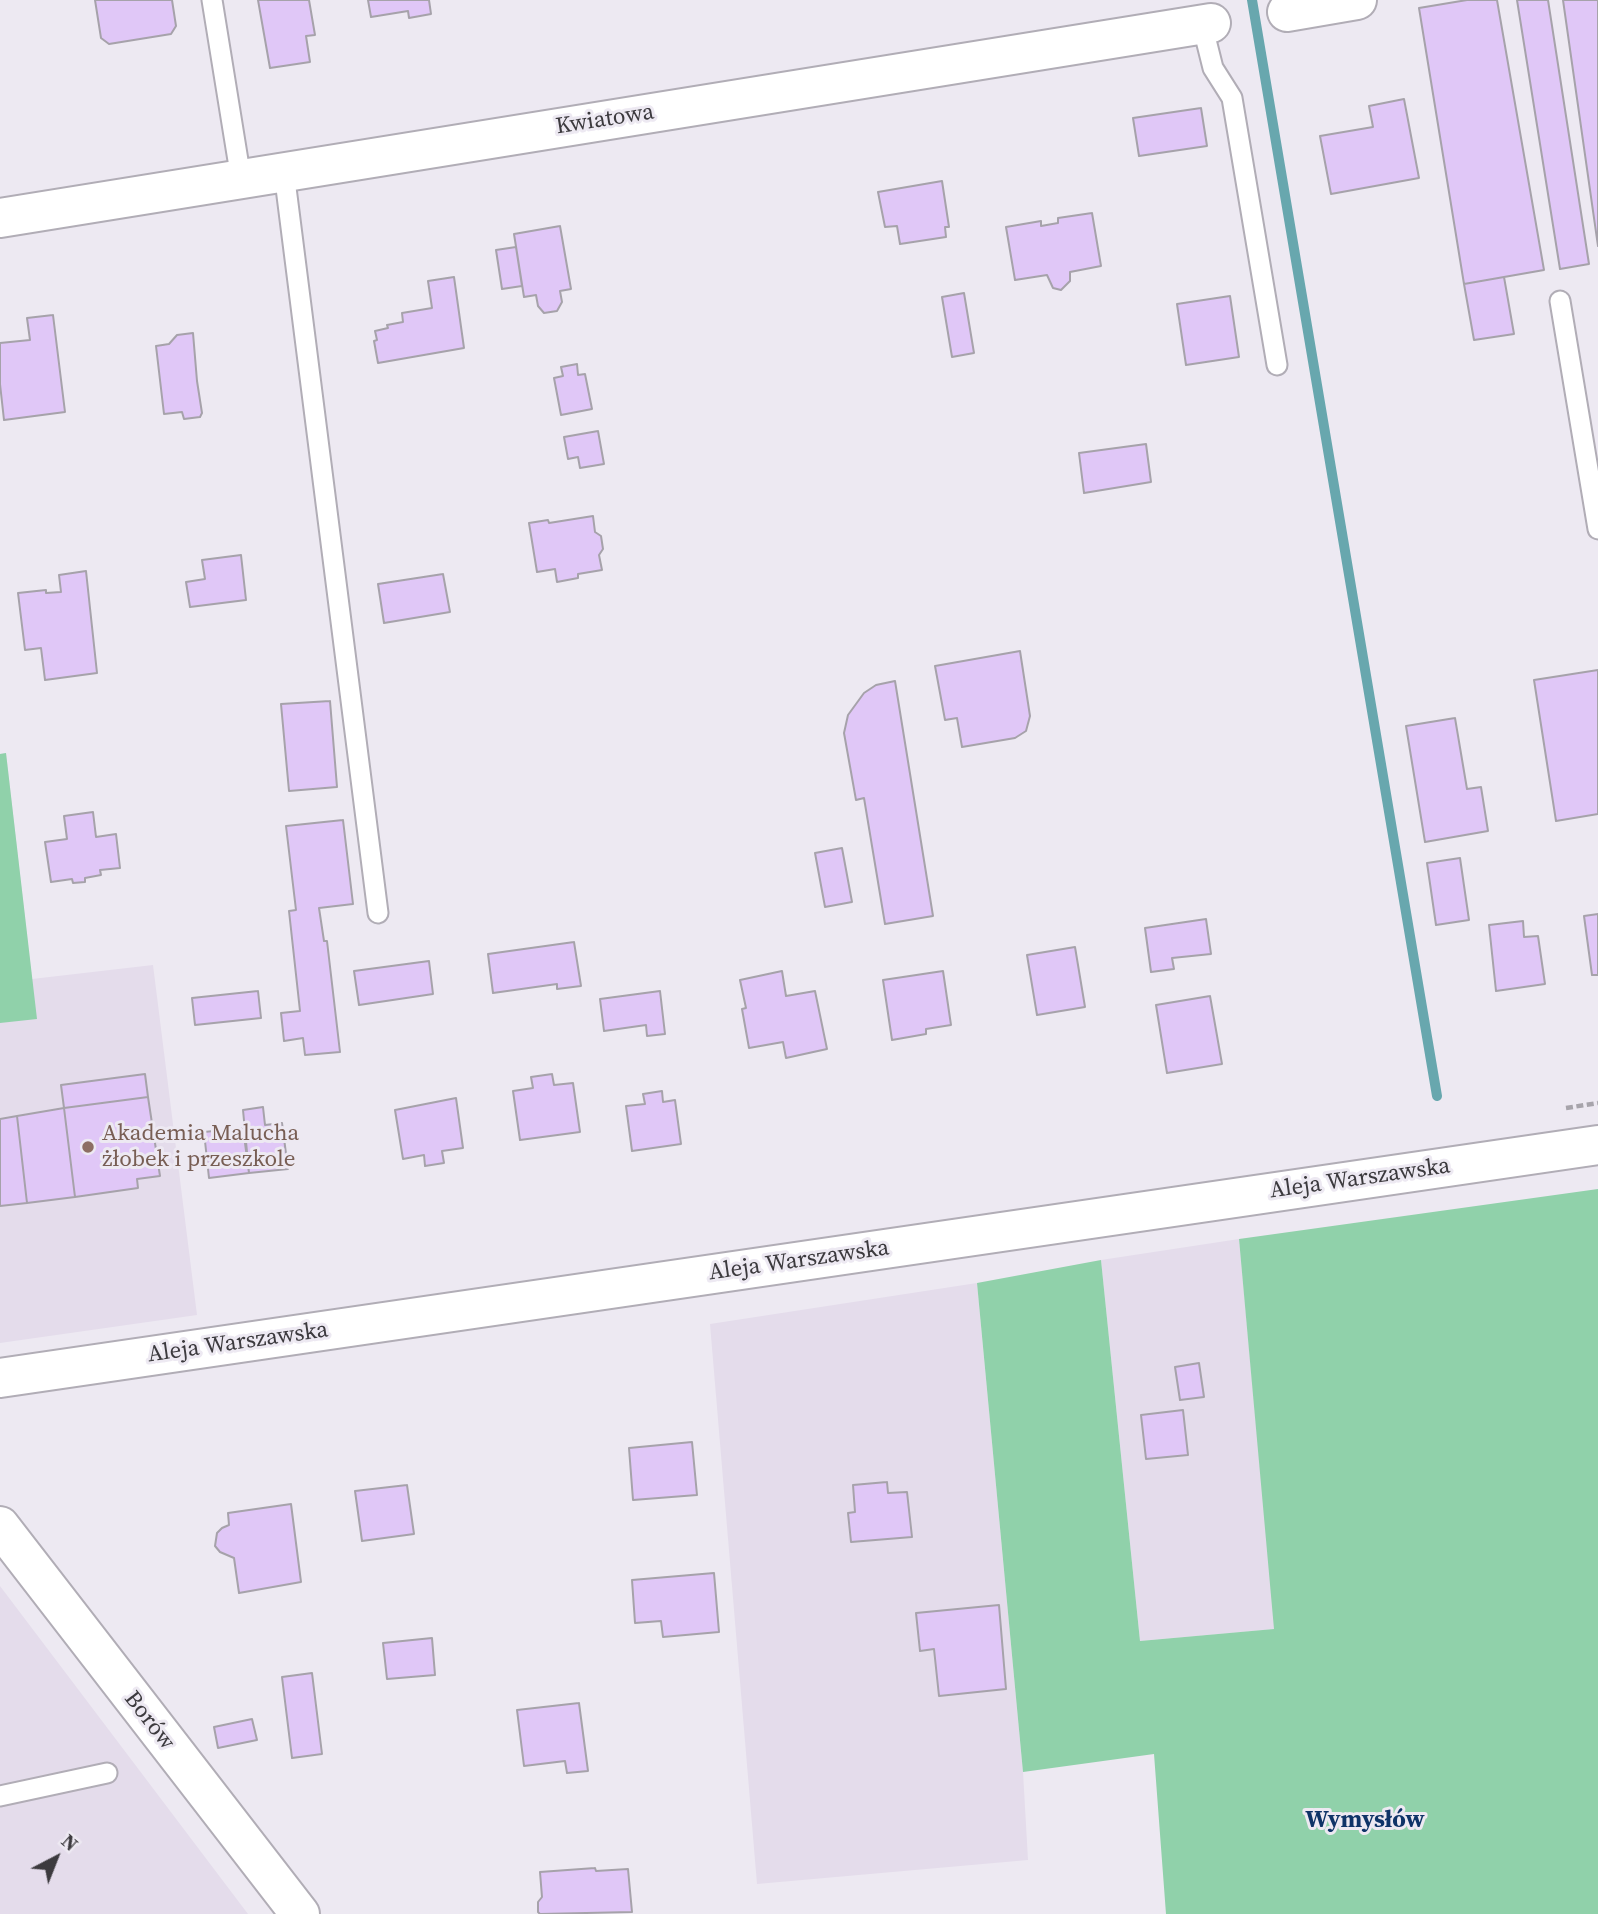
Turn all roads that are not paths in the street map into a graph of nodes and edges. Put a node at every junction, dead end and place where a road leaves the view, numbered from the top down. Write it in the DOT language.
graph roads {
  1 [pos="212,0"];
  2 [pos="1357,0"];
  3 [pos="1287,12"];
  4 [pos="1207,16"];
  5 [pos="284,172"];
  6 [pos="241,179"];
  7 [pos="0,218"];
  8 [pos="1560,301"];
  9 [pos="1277,365"];
  10 [pos="1598,529"];
  11 [pos="378,913"];
  12 [pos="1598,1145"];
  13 [pos="0,1378"];
  14 [pos="0,1526"];
  15 [pos="107,1773"];
  16 [pos="0,1796"];
  17 [pos="300,1914"];
  1 -- 6 [label="lane"];
  2 -- 3 [label="street"];
  4 -- 5 [label="street, Kwiatowa"];
  4 -- 9 [label="lane"];
  5 -- 6 [label="street, Kwiatowa"];
  5 -- 11 [label="lane"];
  6 -- 7 [label="street, Kwiatowa"];
  8 -- 10 [label="lane"];
  12 -- 13 [label="street, Aleja Warszawska"];
  14 -- 17 [label="street, Borów"];
  15 -- 16 [label="lane"];
}
